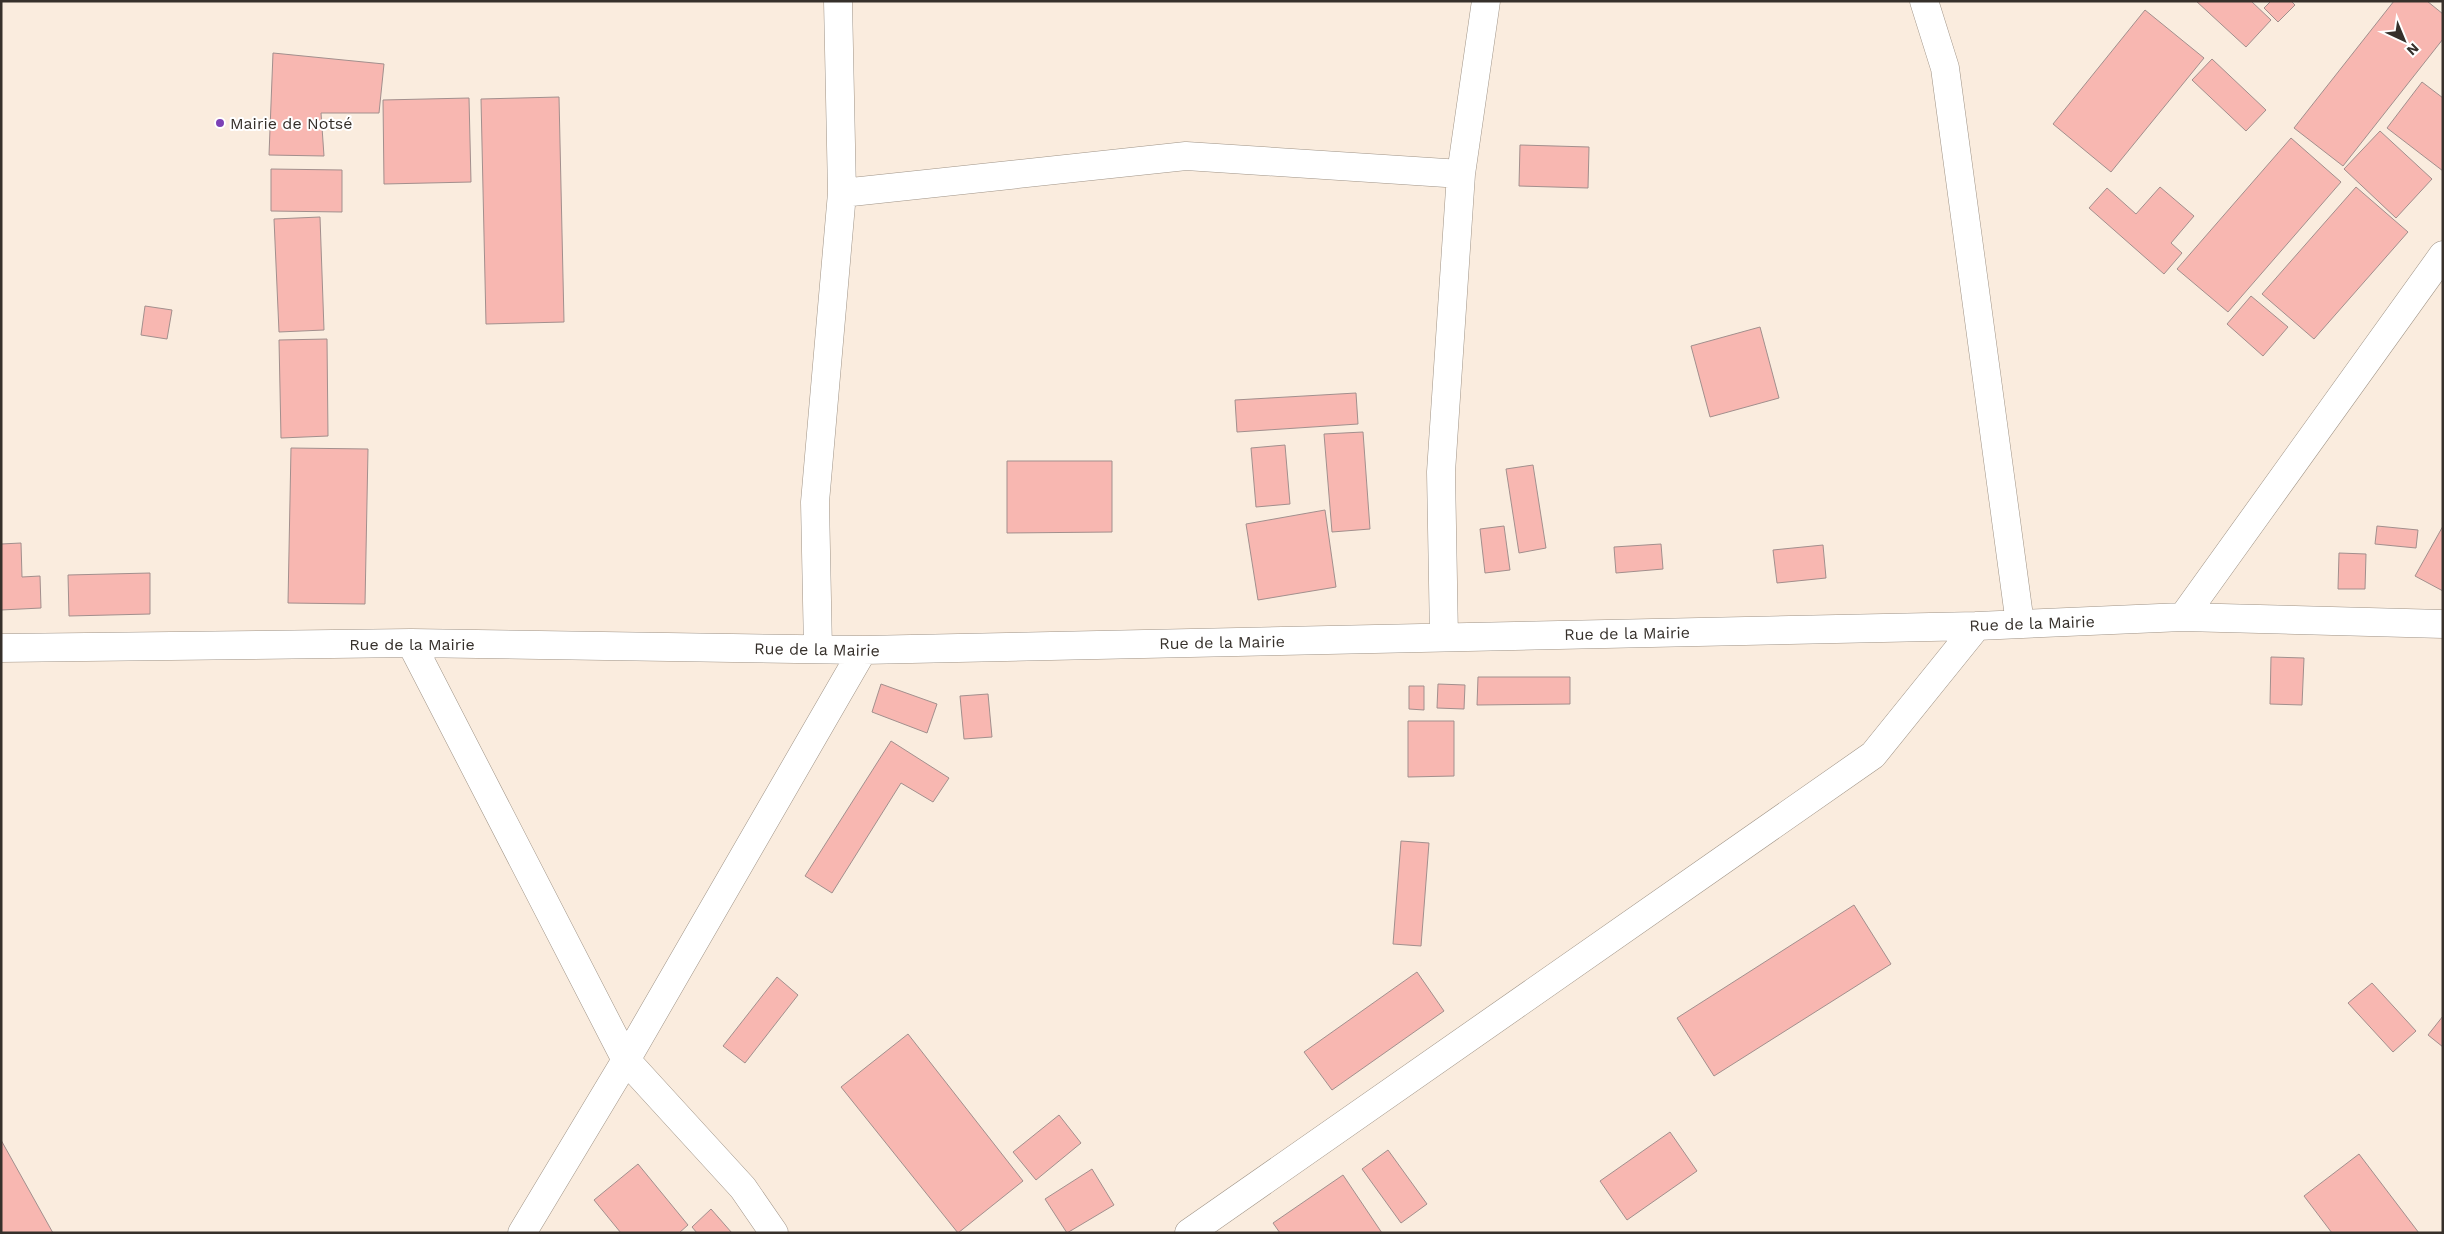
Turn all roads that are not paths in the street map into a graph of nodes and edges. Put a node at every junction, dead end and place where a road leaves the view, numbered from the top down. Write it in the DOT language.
graph roads {
  1 [pos="838,1"];
  2 [pos="1486,1"];
  3 [pos="1924,1"];
  4 [pos="1461,174"];
  5 [pos="842,194"];
  6 [pos="2443,256"];
  7 [pos="2183,617"];
  8 [pos="2020,624"];
  9 [pos="2443,624"];
  10 [pos="1977,626"];
  11 [pos="1444,637"];
  12 [pos="411,643"];
  13 [pos="1,648"];
  14 [pos="818,649"];
  15 [pos="863,650"];
  16 [pos="626,1060"];
  17 [pos="522,1233"];
  18 [pos="774,1233"];
  19 [pos="1189,1233"];
  1 -- 5 [label="street"];
  2 -- 4 [label="street"];
  3 -- 8 [label="street"];
  4 -- 5 [label="street"];
  4 -- 11 [label="street"];
  5 -- 14 [label="street"];
  6 -- 7 [label="street"];
  7 -- 8 [label="street, Rue de la Mairie"];
  7 -- 9 [label="street, Rue de la Mairie"];
  8 -- 10 [label="street, Rue de la Mairie"];
  10 -- 11 [label="street, Rue de la Mairie"];
  10 -- 19 [label="street"];
  11 -- 15 [label="street, Rue de la Mairie"];
  12 -- 13 [label="street, Rue de la Mairie"];
  12 -- 14 [label="street, Rue de la Mairie"];
  12 -- 16 [label="street"];
  14 -- 15 [label="street, Rue de la Mairie"];
  15 -- 16 [label="street"];
  16 -- 17 [label="street"];
  16 -- 18 [label="street"];
}
